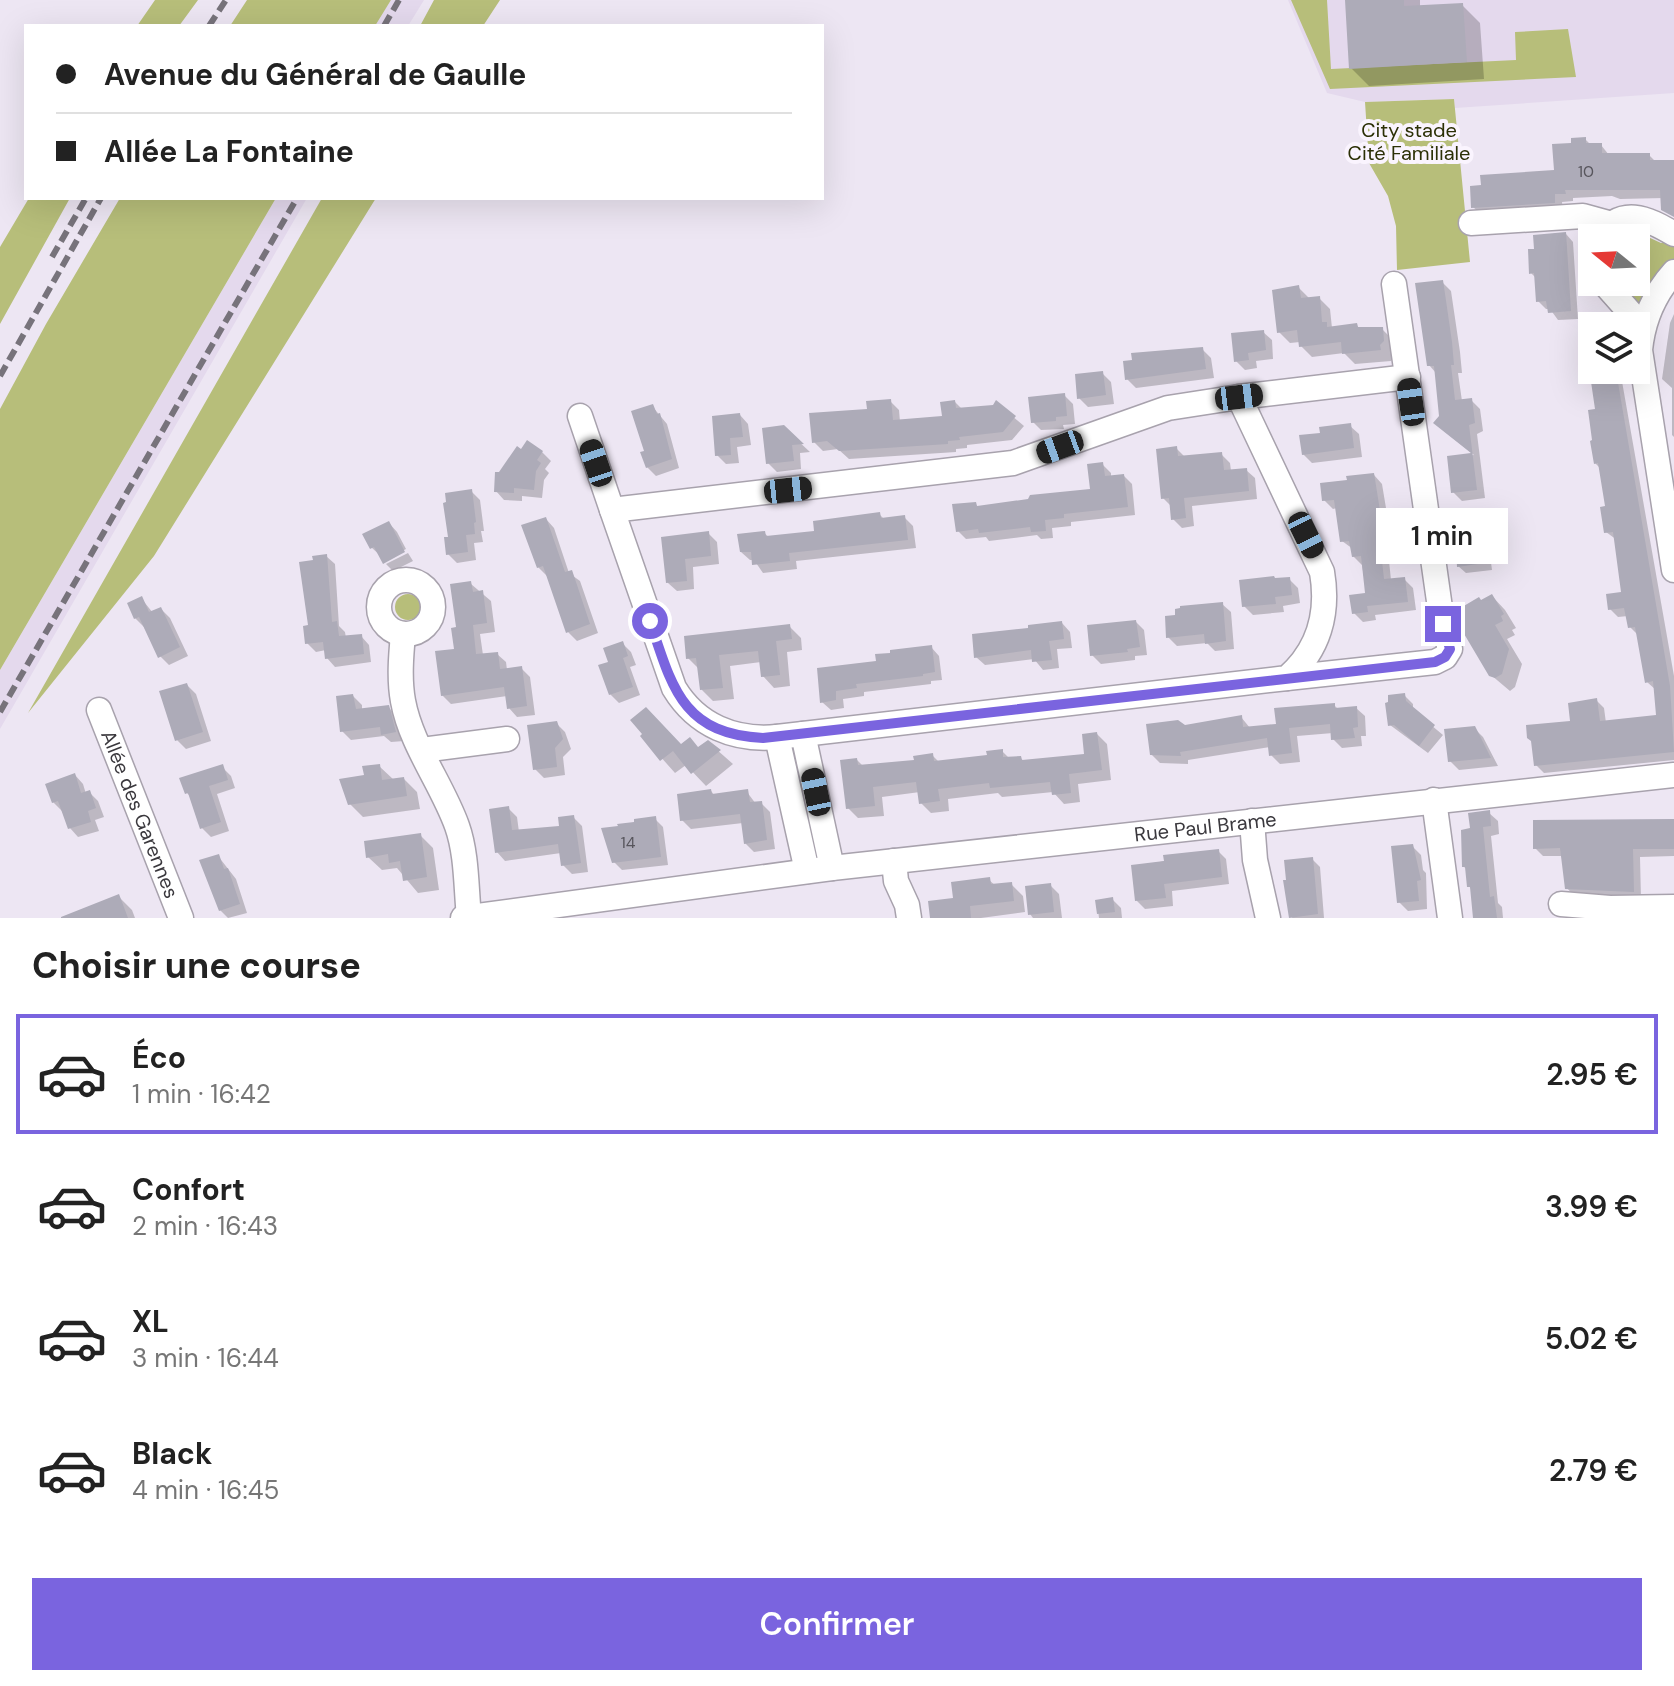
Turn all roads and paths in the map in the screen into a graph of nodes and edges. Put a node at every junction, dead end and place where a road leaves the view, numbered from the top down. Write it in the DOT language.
graph roads {
  1 [pos="1471,223"];
  2 [pos="1595,224"];
  3 [pos="1617,224"];
  4 [pos="1674,234"];
  5 [pos="1674,272"];
  6 [pos="1394,284"];
  7 [pos="1615,296"];
  8 [pos="1630,312"];
  9 [pos="1650,312"];
  10 [pos="1408,377"];
  11 [pos="1645,384"];
  12 [pos="1239,397"];
  13 [pos="580,416"];
  14 [pos="612,510"];
  15 [pos="1669,510"];
  16 [pos="1674,570"];
  17 [pos="403,634"];
  18 [pos="1287,678"];
  19 [pos="99,710"];
  20 [pos="803,734"];
  21 [pos="777,737"];
  22 [pos="507,739"];
  23 [pos="422,750"];
  24 [pos="1674,775"];
  25 [pos="1434,800"];
  26 [pos="1252,821"];
  27 [pos="894,861"];
  28 [pos="832,868"];
  29 [pos="807,871"];
  30 [pos="1561,904"];
  31 [pos="1668,911"];
  32 [pos="469,917"];
  33 [pos="181,918"];
  34 [pos="463,918"];
  35 [pos="909,918"];
  36 [pos="1268,918"];
  37 [pos="1450,918"];
  1 -- 2 [label="street"];
  3 -- 4 [label="street"];
  5 -- 9 [label="street"];
  6 -- 10 [label="street"];
  7 -- 8 [label="street"];
  10 -- 12 [label="street"];
  10 -- 18 [label="street"];
  11 -- 15 [label="street"];
  12 -- 14 [label="street"];
  12 -- 18 [label="street"];
  13 -- 14 [label="street"];
  14 -- 21 [label="street"];
  15 -- 16 [label="street"];
  17 -- 23 [label="street"];
  18 -- 20 [label="street"];
  19 -- 33 [label="street, Allée des Garennes"];
  20 -- 21 [label="street"];
  20 -- 28 [label="street"];
  21 -- 29 [label="street"];
  22 -- 23 [label="street"];
  23 -- 32 [label="street"];
  24 -- 25 [label="street, Rue Paul Brame"];
  25 -- 26 [label="street, Rue Paul Brame"];
  25 -- 37 [label="street"];
  26 -- 27 [label="street, Rue Paul Brame"];
  26 -- 36 [label="street"];
  27 -- 28 [label="street, Rue Paul Brame"];
  27 -- 35 [label="street"];
  28 -- 29 [label="street, Rue Paul Brame"];
  29 -- 32 [label="street, Rue Paul Brame"];
  30 -- 31 [label="street"];
  32 -- 34 [label="street, Rue Paul Brame"];
}
